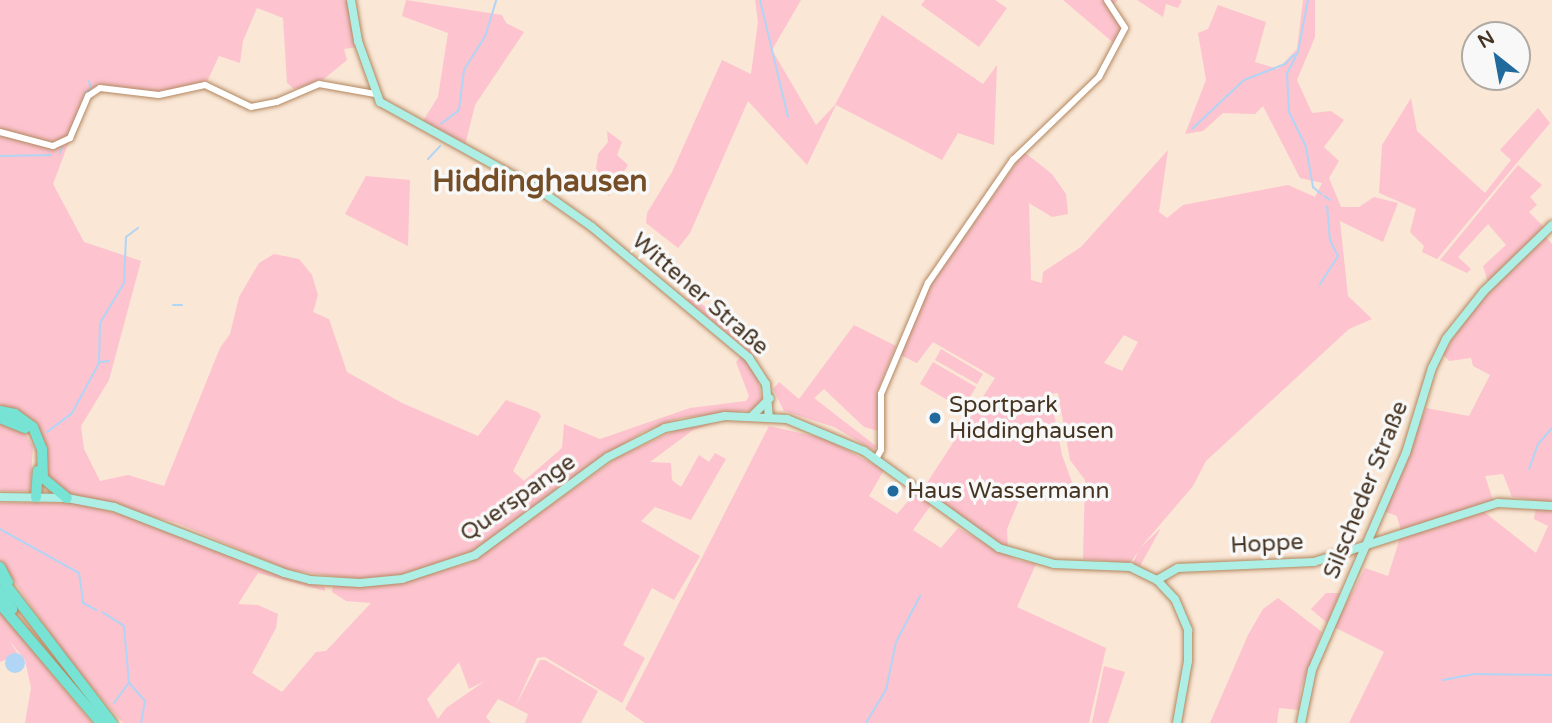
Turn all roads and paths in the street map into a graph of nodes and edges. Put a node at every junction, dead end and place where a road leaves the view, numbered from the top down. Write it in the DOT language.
graph roads {
  1 [pos="351,0"];
  2 [pos="1107,0"];
  3 [pos="375,94"];
  4 [pos="0,132"];
  5 [pos="1552,225"];
  6 [pos="770,400"];
  7 [pos="0,411"];
  8 [pos="752,416"];
  9 [pos="0,418"];
  10 [pos="769,418"];
  11 [pos="787,419"];
  12 [pos="876,459"];
  13 [pos="43,478"];
  14 [pos="0,497"];
  15 [pos="40,497"];
  16 [pos="67,498"];
  17 [pos="1552,506"];
  18 [pos="1363,547"];
  19 [pos="1348,552"];
  20 [pos="1356,564"];
  21 [pos="0,567"];
  22 [pos="0,577"];
  23 [pos="1157,580"];
  24 [pos="0,592"];
  25 [pos="0,604"];
  26 [pos="33,625"];
  27 [pos="39,647"];
  28 [pos="102,723"];
  29 [pos="112,723"];
  30 [pos="1177,723"];
  31 [pos="1301,723"];
  1 -- 3 [label="main road"];
  2 -- 12 [label="street"];
  3 -- 4 [label="street"];
  3 -- 6 [label="main road, Wittener Straße"];
  5 -- 18 [label="main road, Silscheder Straße"];
  6 -- 8 [label="main road"];
  6 -- 10 [label="main road"];
  6 -- 11 [label="main road, Wittener Straße"];
  7 -- 13 [label="highway"];
  8 -- 10 [label="main road, Querspange"];
  8 -- 16 [label="main road, Querspange"];
  9 -- 15 [label="highway"];
  10 -- 11 [label="main road"];
  11 -- 12 [label="main road"];
  12 -- 23 [label="main road"];
  13 -- 15 [label="highway"];
  13 -- 16 [label="highway"];
  14 -- 15 [label="main road, Querspange"];
  15 -- 16 [label="main road, Querspange"];
  17 -- 18 [label="main road, Hoppe"];
  18 -- 19 [label="main road, Hoppe"];
  18 -- 20 [label="main road, Silscheder Straße"];
  19 -- 20 [label="main road"];
  19 -- 23 [label="main road, Hoppe"];
  20 -- 31 [label="main road, Silscheder Straße"];
  21 -- 26 [label="highway"];
  22 -- 26 [label="highway"];
  23 -- 30 [label="main road"];
  24 -- 27 [label="highway"];
  25 -- 27 [label="highway"];
  26 -- 29 [label="highway"];
  27 -- 28 [label="highway"];
}
